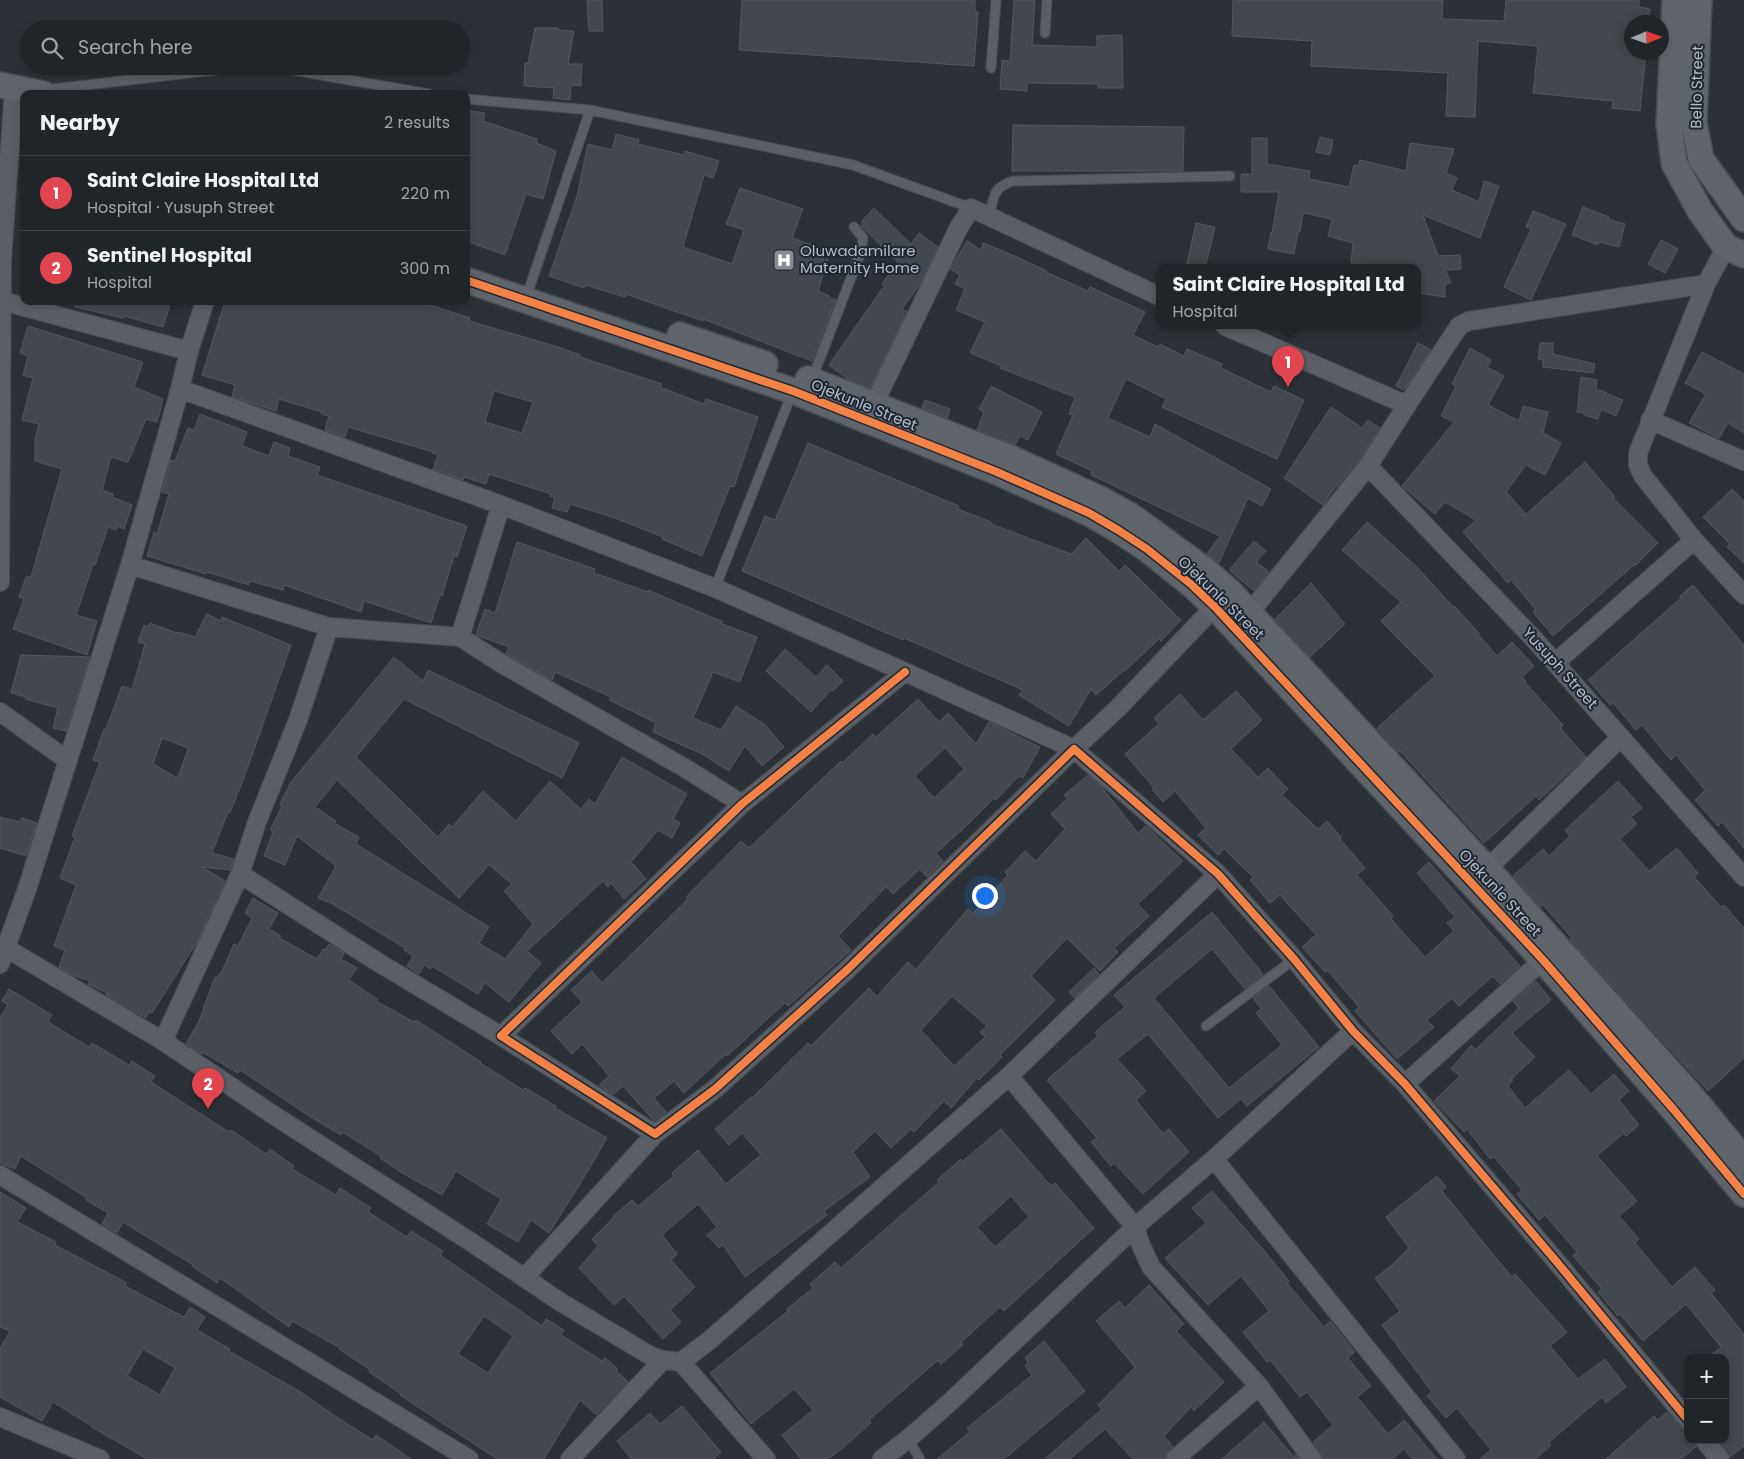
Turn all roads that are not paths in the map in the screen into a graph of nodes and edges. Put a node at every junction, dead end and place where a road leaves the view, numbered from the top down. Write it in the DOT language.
graph roads {
  1 [pos="996,0"];
  2 [pos="1047,0"];
  3 [pos="1675,0"];
  4 [pos="1700,0"];
  5 [pos="1045,33"];
  6 [pos="991,68"];
  7 [pos="183,75"];
  8 [pos="321,75"];
  9 [pos="71,90"];
  10 [pos="406,90"];
  11 [pos="19,97"];
  12 [pos="470,99"];
  13 [pos="590,110"];
  14 [pos="1230,176"];
  15 [pos="971,208"];
  16 [pos="989,217"];
  17 [pos="1744,219"];
  18 [pos="854,227"];
  19 [pos="1735,251"];
  20 [pos="1,260"];
  21 [pos="470,265"];
  22 [pos="470,281"];
  23 [pos="1706,284"];
  24 [pos="529,289"];
  25 [pos="1156,295"];
  26 [pos="2,302"];
  27 [pos="205,305"];
  28 [pos="1232,329"];
  29 [pos="190,351"];
  30 [pos="802,386"];
  31 [pos="180,389"];
  32 [pos="1408,405"];
  33 [pos="869,412"];
  34 [pos="1650,420"];
  35 [pos="1744,461"];
  36 [pos="1368,466"];
  37 [pos="501,505"];
  38 [pos="1694,540"];
  39 [pos="130,565"];
  40 [pos="0,582"];
  41 [pos="715,588"];
  42 [pos="1744,594"];
  43 [pos="1222,599"];
  44 [pos="1243,622"];
  45 [pos="329,627"];
  46 [pos="460,638"];
  47 [pos="1555,663"];
  48 [pos="905,672"];
  49 [pos="0,712"];
  50 [pos="1621,737"];
  51 [pos="1074,749"];
  52 [pos="68,760"];
  53 [pos="742,804"];
  54 [pos="1487,869"];
  55 [pos="240,874"];
  56 [pos="1218,874"];
  57 [pos="1744,877"];
  58 [pos="3,956"];
  59 [pos="1294,959"];
  60 [pos="1543,960"];
  61 [pos="1206,1026"];
  62 [pos="1354,1031"];
  63 [pos="501,1036"];
  64 [pos="163,1041"];
  65 [pos="1009,1076"];
  66 [pos="1405,1084"];
  67 [pos="655,1134"];
  68 [pos="1214,1159"];
  69 [pos="1744,1160"];
  70 [pos="0,1175"];
  71 [pos="1744,1194"];
  72 [pos="1135,1227"];
  73 [pos="524,1278"];
  74 [pos="663,1360"];
  75 [pos="681,1362"];
  76 [pos="1259,1386"];
  77 [pos="1684,1415"];
  78 [pos="0,1417"];
  79 [pos="908,1439"];
  80 [pos="1707,1444"];
  81 [pos="100,1459"];
  82 [pos="469,1459"];
  83 [pos="570,1459"];
  84 [pos="766,1459"];
  85 [pos="882,1459"];
  86 [pos="920,1459"];
  87 [pos="1175,1459"];
  88 [pos="1312,1459"];
  89 [pos="1456,1459"];
  90 [pos="1720,1459"];
  1 -- 6 [label="lane"];
  2 -- 5 [label="lane"];
  3 -- 19 [label="street, Bello Street"];
  4 -- 17 [label="street, Bello Street"];
  7 -- 9 [label="lane"];
  8 -- 10 [label="lane"];
  11 -- 20 [label="street"];
  12 -- 13 [label="lane"];
  13 -- 15 [label="lane"];
  13 -- 24 [label="lane"];
  14 -- 16 [label="lane"];
  15 -- 16 [label="street"];
  15 -- 33 [label="street"];
  16 -- 25 [label="street"];
  18 -- 30 [label="lane"];
  19 -- 23 [label="street"];
  20 -- 26 [label="street"];
  21 -- 24 [label="street, Ojekunle Street"];
  22 -- 30 [label="street, Ojekunle Street"];
  23 -- 32 [label="street"];
  23 -- 34 [label="street"];
  24 -- 30 [label="street, Ojekunle Street"];
  26 -- 29 [label="street"];
  26 -- 40 [label="street"];
  27 -- 29 [label="street"];
  28 -- 32 [label="street"];
  29 -- 31 [label="street"];
  30 -- 33 [label="street, Ojekunle Street"];
  30 -- 41 [label="lane"];
  31 -- 37 [label="street"];
  31 -- 39 [label="street"];
  32 -- 36 [label="street"];
  33 -- 43 [label="street, Ojekunle Street"];
  34 -- 35 [label="street"];
  34 -- 38 [label="street"];
  36 -- 44 [label="street"];
  36 -- 47 [label="street, Yusuph Street"];
  37 -- 41 [label="street"];
  37 -- 46 [label="street"];
  38 -- 42 [label="street"];
  38 -- 47 [label="street"];
  39 -- 45 [label="street"];
  39 -- 52 [label="street"];
  41 -- 48 [label="street"];
  43 -- 44 [label="street, Ojekunle Street"];
  43 -- 51 [label="street"];
  44 -- 54 [label="street, Ojekunle Street"];
  44 -- 60 [label="street, Ojekunle Street"];
  45 -- 46 [label="street"];
  45 -- 55 [label="street"];
  46 -- 53 [label="street"];
  47 -- 50 [label="street, Yusuph Street"];
  48 -- 51 [label="street"];
  48 -- 53 [label="street"];
  49 -- 52 [label="street"];
  50 -- 54 [label="street"];
  50 -- 57 [label="street, Yusuph Street"];
  51 -- 56 [label="street"];
  51 -- 67 [label="street"];
  52 -- 58 [label="street"];
  53 -- 63 [label="street"];
  54 -- 69 [label="street, Ojekunle Street"];
  55 -- 63 [label="street"];
  55 -- 64 [label="street"];
  56 -- 59 [label="street"];
  56 -- 65 [label="street"];
  58 -- 64 [label="street"];
  59 -- 61 [label="lane"];
  59 -- 62 [label="street"];
  60 -- 66 [label="street"];
  60 -- 71 [label="street, Ojekunle Street"];
  62 -- 66 [label="street"];
  62 -- 68 [label="street"];
  63 -- 67 [label="street"];
  64 -- 73 [label="street"];
  65 -- 72 [label="street"];
  65 -- 75 [label="street"];
  66 -- 77 [label="street"];
  67 -- 73 [label="street"];
  68 -- 72 [label="street"];
  68 -- 89 [label="street"];
  70 -- 82 [label="street"];
  72 -- 76 [label="street"];
  72 -- 79 [label="street"];
  73 -- 74 [label="street"];
  74 -- 75 [label="street"];
  74 -- 83 [label="street"];
  75 -- 84 [label="street"];
  76 -- 87 [label="street"];
  76 -- 88 [label="street"];
  78 -- 81 [label="street"];
  79 -- 85 [label="street"];
  79 -- 86 [label="lane"];
  80 -- 90 [label="street"];
}
